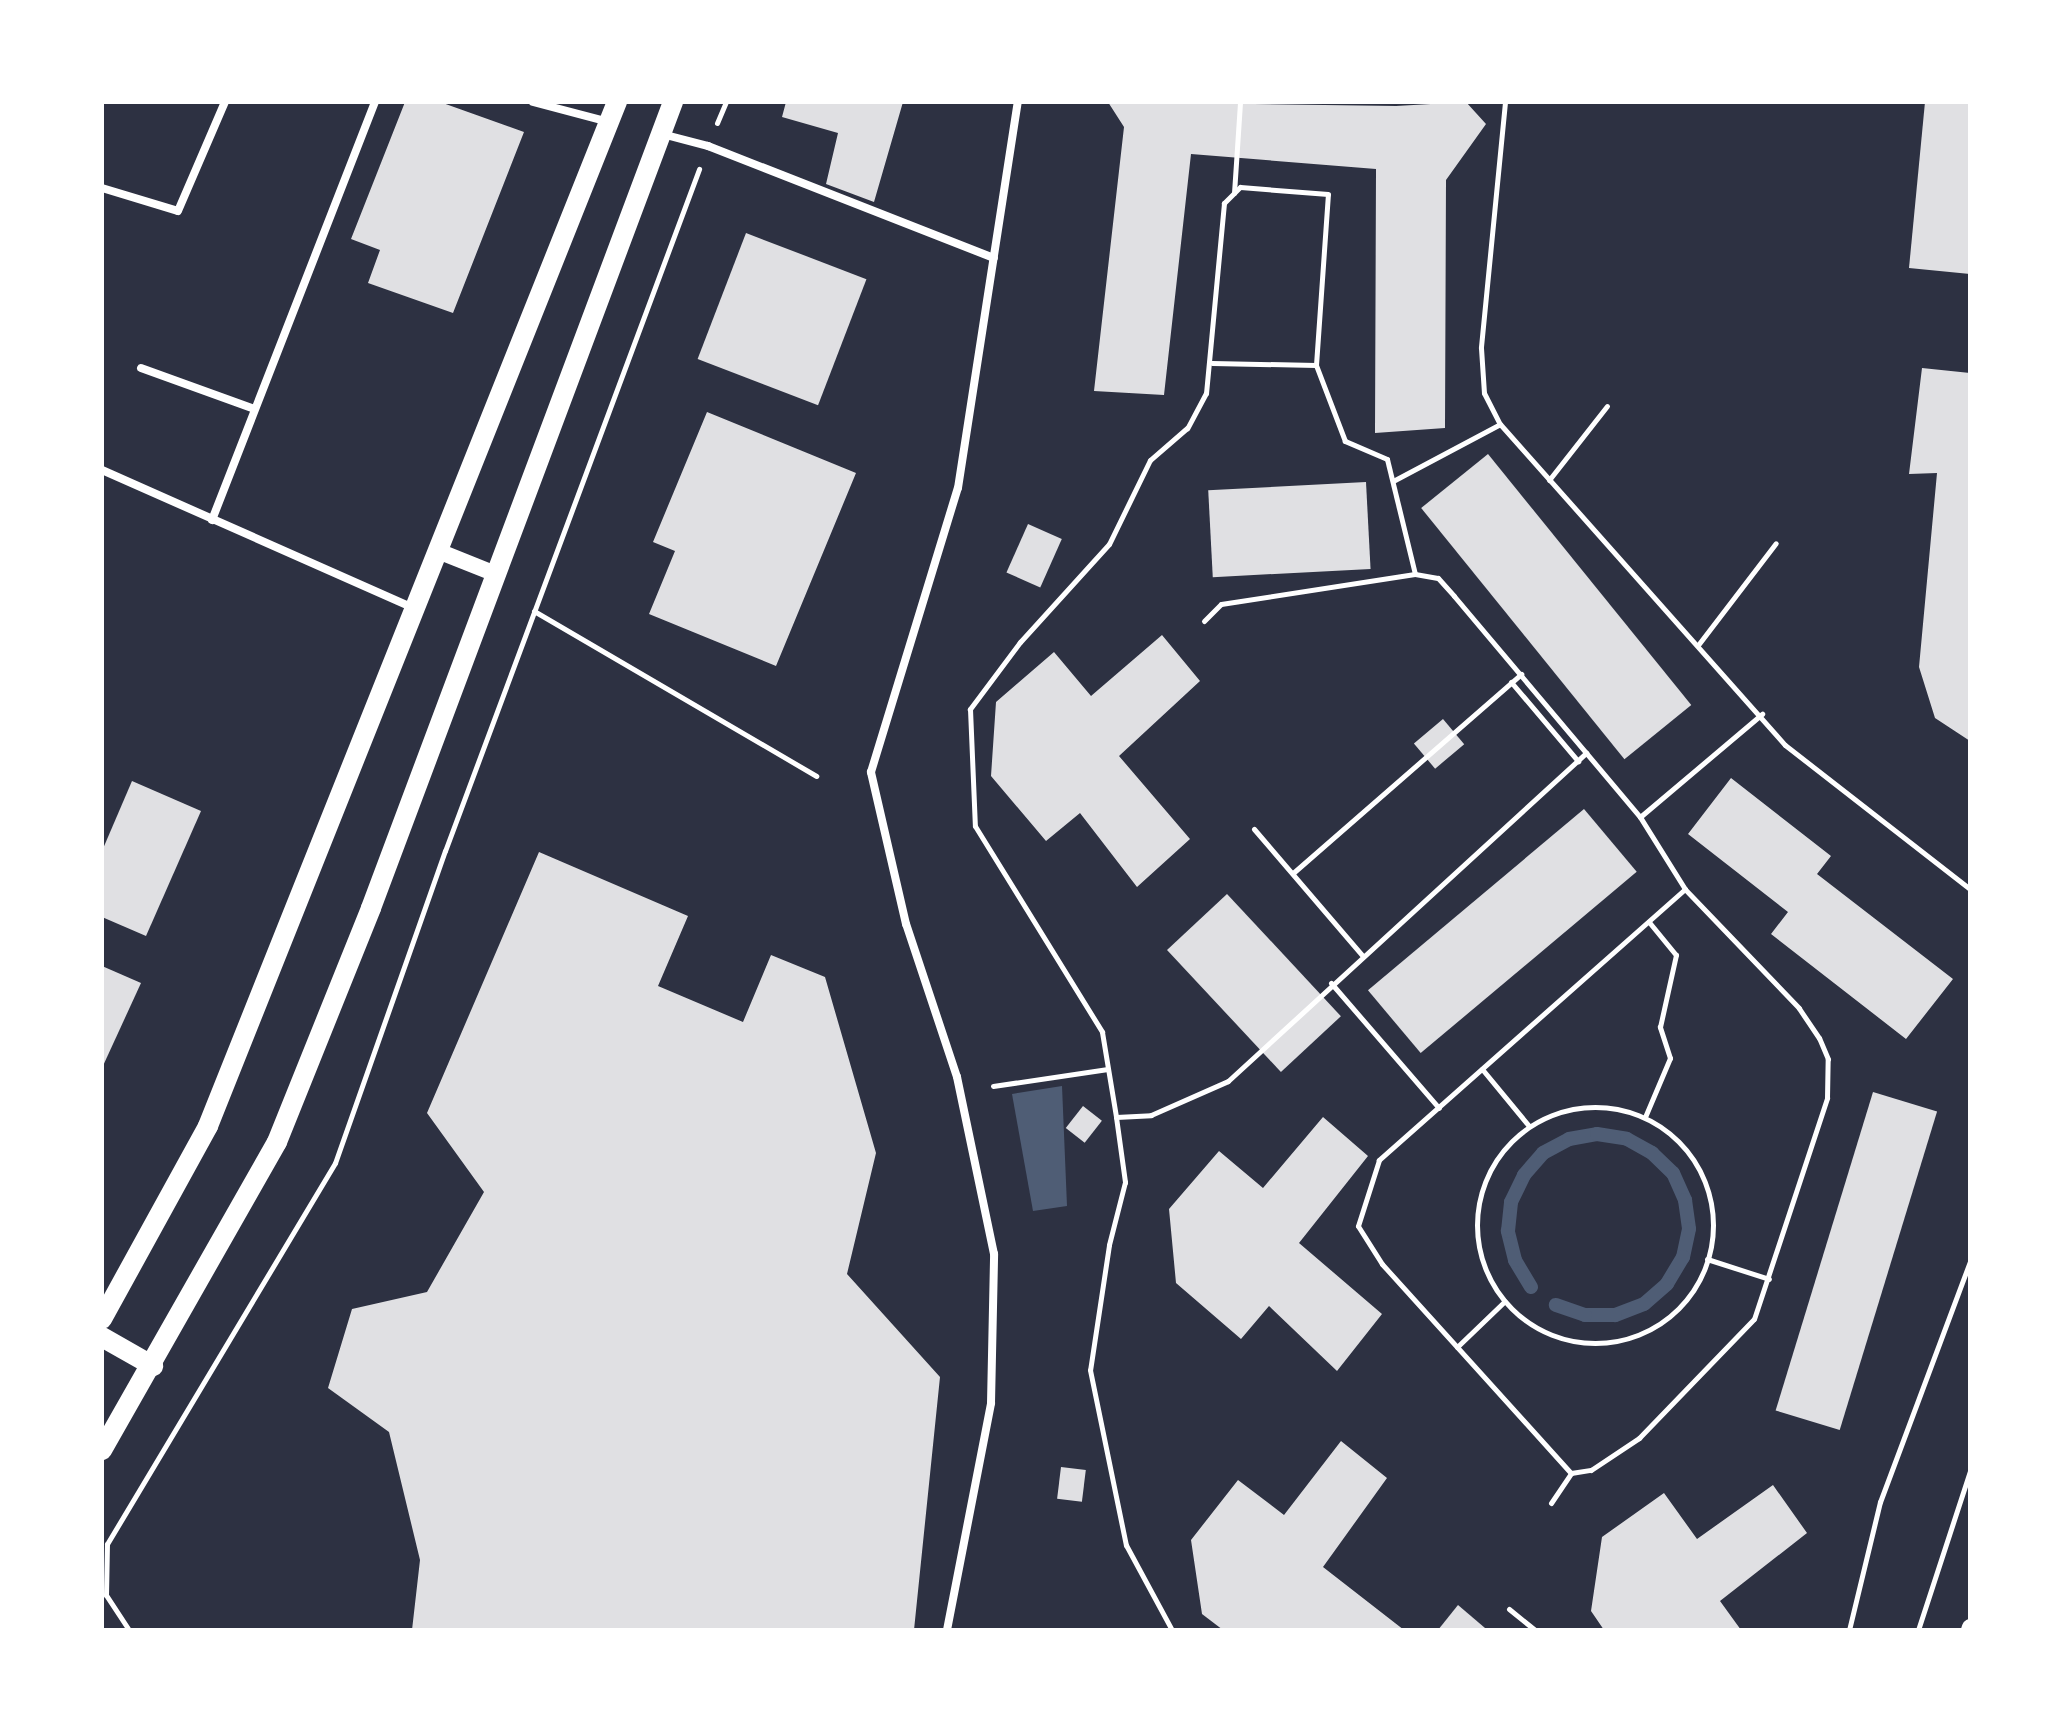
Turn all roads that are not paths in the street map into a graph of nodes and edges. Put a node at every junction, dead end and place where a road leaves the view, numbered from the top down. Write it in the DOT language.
graph roads {
  1 [pos="225,102"];
  2 [pos="375,102"];
  3 [pos="533,102"];
  4 [pos="617,102"];
  5 [pos="673,102"];
  6 [pos="1018,102"];
  7 [pos="609,122"];
  8 [pos="662,134"];
  9 [pos="102,188"];
  10 [pos="994,258"];
  11 [pos="141,368"];
  12 [pos="254,409"];
  13 [pos="102,470"];
  14 [pos="212,520"];
  15 [pos="438,551"];
  16 [pos="493,573"];
  17 [pos="415,608"];
  18 [pos="102,1319"];
  19 [pos="102,1337"];
  20 [pos="153,1366"];
  21 [pos="102,1450"];
  22 [pos="947,1630"];
  1 -- 9 [label="street"];
  2 -- 12 [label="street"];
  3 -- 7 [label="street"];
  4 -- 7 [label="main road"];
  5 -- 8 [label="main road"];
  6 -- 10 [label="street"];
  7 -- 15 [label="main road"];
  8 -- 10 [label="street"];
  8 -- 16 [label="main road"];
  10 -- 22 [label="street"];
  11 -- 12 [label="street"];
  12 -- 14 [label="street"];
  13 -- 14 [label="street"];
  14 -- 17 [label="street"];
  15 -- 16 [label="main road"];
  15 -- 17 [label="main road"];
  16 -- 20 [label="main road"];
  17 -- 18 [label="main road"];
  19 -- 20 [label="main road"];
  20 -- 21 [label="main road"];
}
